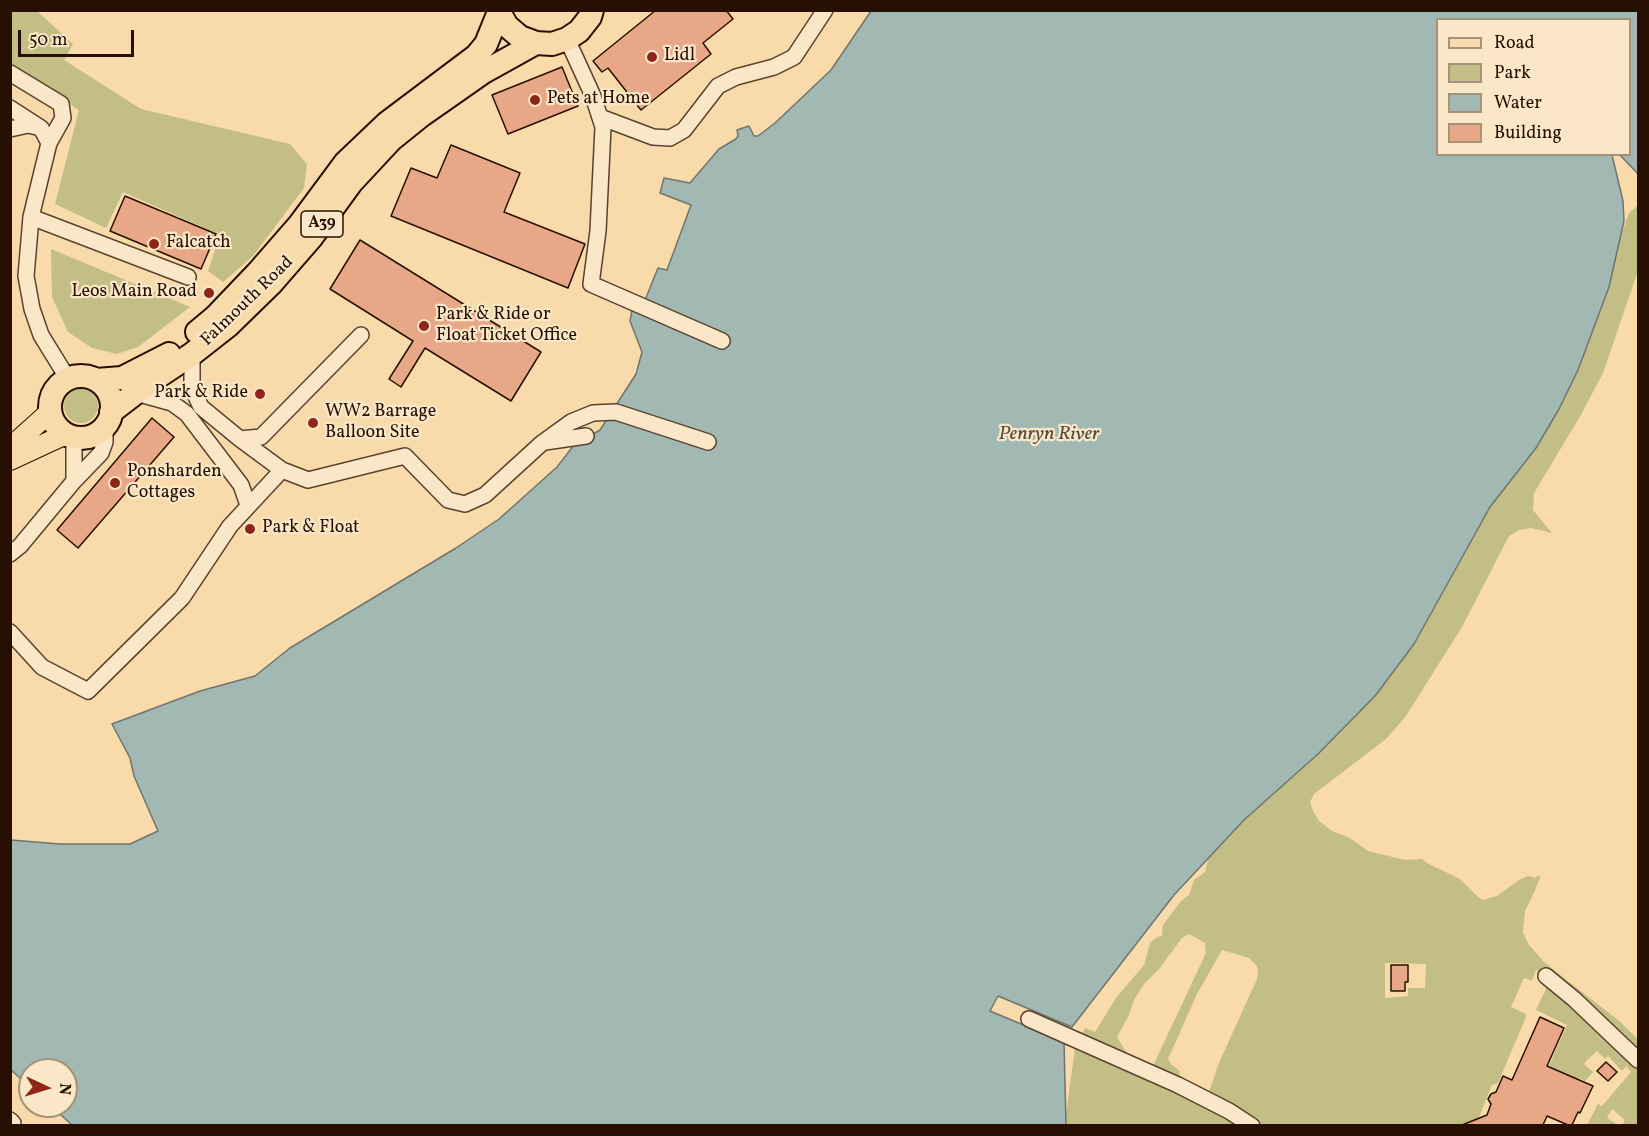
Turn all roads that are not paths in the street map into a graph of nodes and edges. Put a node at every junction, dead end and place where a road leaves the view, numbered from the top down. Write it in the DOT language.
graph roads {
  1 [pos="592,10"];
  2 [pos="825,10"];
  3 [pos="498,11"];
  4 [pos="567,39"];
  5 [pos="536,43"];
  6 [pos="10,73"];
  7 [pos="10,108"];
  8 [pos="600,117"];
  9 [pos="41,128"];
  10 [pos="10,129"];
  11 [pos="49,143"];
  12 [pos="31,217"];
  13 [pos="188,278"];
  14 [pos="361,335"];
  15 [pos="722,342"];
  16 [pos="192,354"];
  17 [pos="68,379"];
  18 [pos="96,380"];
  19 [pos="136,393"];
  20 [pos="50,412"];
  21 [pos="108,419"];
  22 [pos="70,436"];
  23 [pos="586,436"];
  24 [pos="240,440"];
  25 [pos="708,442"];
  26 [pos="542,443"];
  27 [pos="10,448"];
  28 [pos="10,460"];
  29 [pos="282,470"];
  30 [pos="74,481"];
  31 [pos="248,505"];
  32 [pos="10,554"];
  33 [pos="10,632"];
  34 [pos="1546,976"];
  35 [pos="1029,1019"];
  36 [pos="1638,1060"];
  37 [pos="1252,1125"];
  1 -- 4 [label="highway"];
  2 -- 8 [label="street"];
  3 -- 5 [label="highway, Falmouth Road"];
  3 -- 18 [label="highway, Falmouth Road / A39"];
  4 -- 5 [label="highway, Falmouth Road"];
  4 -- 8 [label="street"];
  5 -- 16 [label="highway, Falmouth Road / A39"];
  6 -- 11 [label="street"];
  7 -- 9 [label="street"];
  8 -- 15 [label="street"];
  9 -- 10 [label="street"];
  9 -- 11 [label="street"];
  11 -- 12 [label="street"];
  12 -- 13 [label="street"];
  12 -- 17 [label="street"];
  14 -- 24 [label="street"];
  16 -- 19 [label="highway, Falmouth Road / A39"];
  16 -- 24 [label="street"];
  17 -- 18 [label="highway, Falmouth Road"];
  17 -- 20 [label="highway"];
  18 -- 21 [label="highway"];
  19 -- 21 [label="highway, Falmouth Road / A39"];
  19 -- 31 [label="street"];
  20 -- 22 [label="highway"];
  20 -- 27 [label="main road"];
  21 -- 22 [label="highway, Falmouth Road"];
  21 -- 30 [label="street"];
  22 -- 28 [label="main road"];
  22 -- 30 [label="street"];
  23 -- 26 [label="street"];
  24 -- 29 [label="street"];
  25 -- 26 [label="street"];
  26 -- 29 [label="street"];
  29 -- 31 [label="street"];
  30 -- 32 [label="street"];
  31 -- 33 [label="street"];
  34 -- 36 [label="street"];
  35 -- 37 [label="street"];
}
